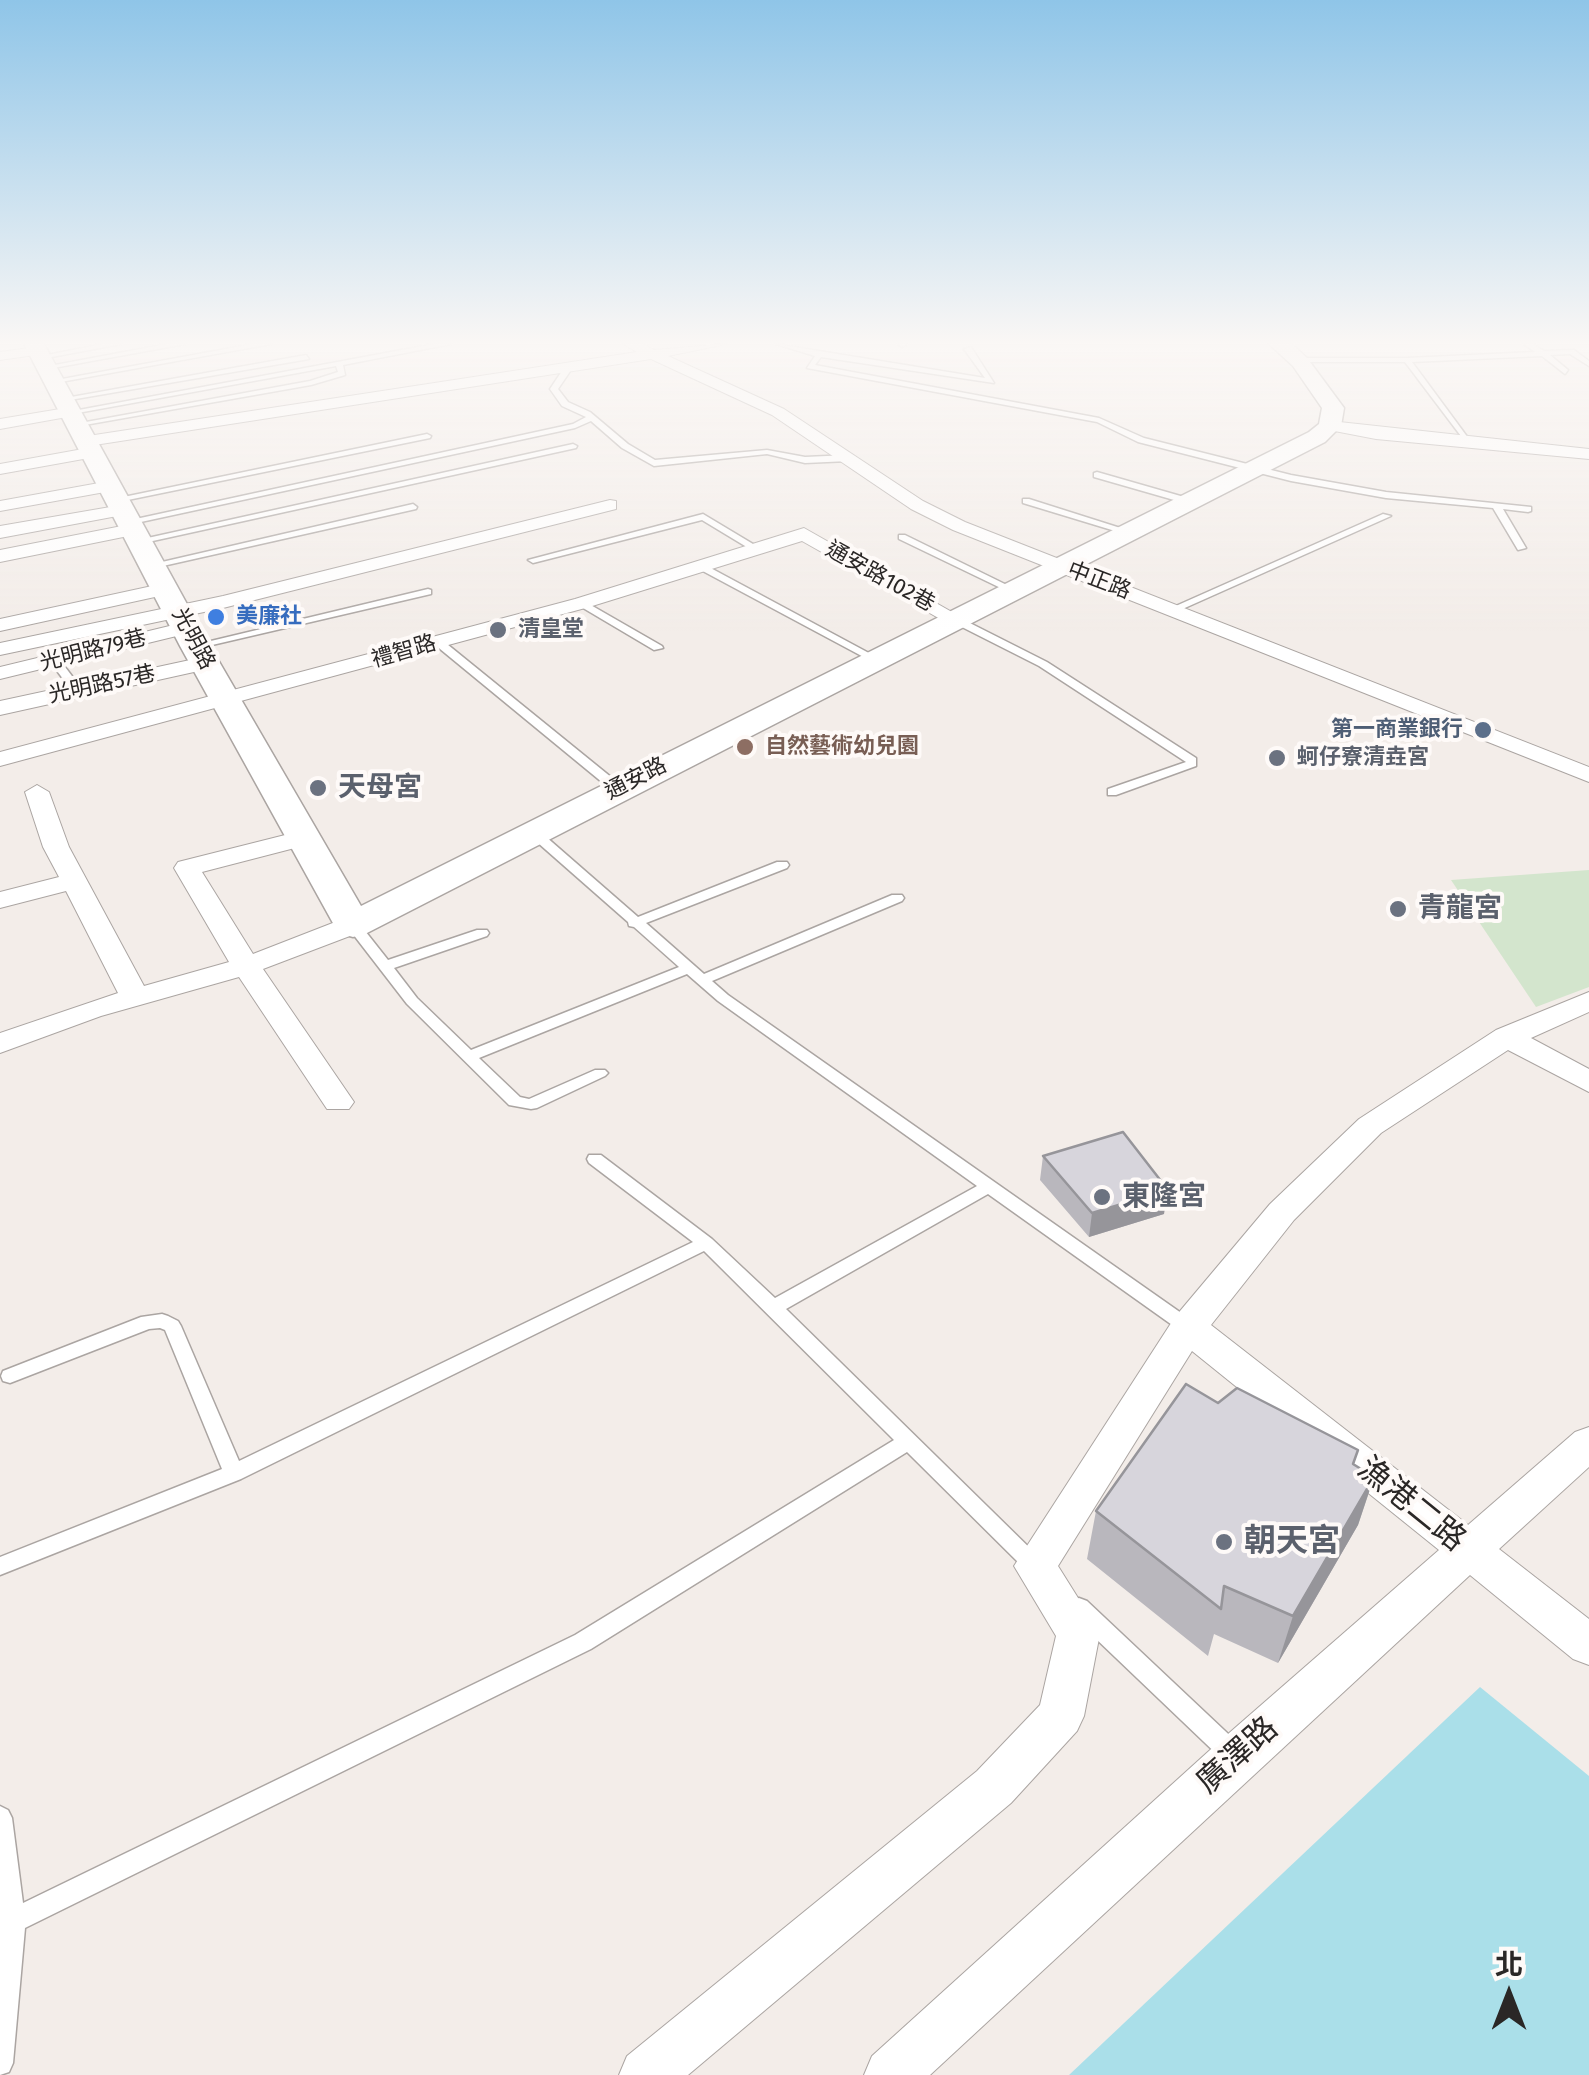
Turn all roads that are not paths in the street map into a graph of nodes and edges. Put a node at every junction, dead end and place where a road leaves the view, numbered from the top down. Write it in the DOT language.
graph roads {
  1 [pos="22,441"];
  2 [pos="86,441"];
  3 [pos="416,441"];
  4 [pos="530,441"];
  5 [pos="619,441"];
  6 [pos="823,441"];
  7 [pos="1144,441"];
  8 [pos="1311,441"];
  9 [pos="1454,441"];
  10 [pos="1467,442"];
  11 [pos="573,446"];
  12 [pos="1589,454"];
  13 [pos="849,458"];
  14 [pos="0,468"];
  15 [pos="1254,470"];
  16 [pos="1097,475"];
  17 [pos="1026,501"];
  18 [pos="1188,502"];
  19 [pos="610,504"];
  20 [pos="1496,505"];
  21 [pos="0,506"];
  22 [pos="413,507"];
  23 [pos="1528,508"];
  24 [pos="1386,516"];
  25 [pos="0,532"];
  26 [pos="1128,532"];
  27 [pos="804,534"];
  28 [pos="902,536"];
  29 [pos="753,548"];
  30 [pos="1521,548"];
  31 [pos="0,556"];
  32 [pos="533,560"];
  33 [pos="152,566"];
  34 [pos="702,567"];
  35 [pos="1062,567"];
  36 [pos="1012,590"];
  37 [pos="428,592"];
  38 [pos="582,603"];
  39 [pos="1174,609"];
  40 [pos="956,620"];
  41 [pos="0,625"];
  42 [pos="438,642"];
  43 [pos="658,648"];
  44 [pos="0,649"];
  45 [pos="875,659"];
  46 [pos="55,660"];
  47 [pos="0,673"];
  48 [pos="77,690"];
  49 [pos="229,701"];
  50 [pos="0,708"];
  51 [pos="0,759"];
  52 [pos="1589,775"];
  53 [pos="618,789"];
  54 [pos="37,792"];
  55 [pos="1112,792"];
  56 [pos="533,832"];
  57 [pos="305,838"];
  58 [pos="782,865"];
  59 [pos="74,881"];
  60 [pos="897,898"];
  61 [pos="0,900"];
  62 [pos="634,923"];
  63 [pos="353,925"];
  64 [pos="482,933"];
  65 [pos="246,966"];
  66 [pos="385,966"];
  67 [pos="694,974"];
  68 [pos="136,999"];
  69 [pos="1589,1001"];
  70 [pos="1507,1037"];
  71 [pos="0,1044"];
  72 [pos="468,1057"];
  73 [pos="600,1073"];
  74 [pos="1589,1082"];
  75 [pos="338,1102"];
  76 [pos="595,1159"];
  77 [pos="989,1186"];
  78 [pos="706,1243"];
  79 [pos="773,1308"];
  80 [pos="1188,1327"];
  81 [pos="10,1376"];
  82 [pos="908,1441"];
  83 [pos="1589,1443"];
  84 [pos="234,1473"];
  85 [pos="1468,1550"];
  86 [pos="0,1566"];
  87 [pos="1035,1566"];
  88 [pos="1589,1645"];
  89 [pos="1236,1757"];
  90 [pos="0,1818"];
  91 [pos="13,1920"];
  92 [pos="0,2063"];
  93 [pos="646,2075"];
  94 [pos="891,2075"];
  1 -- 14 [label="street"];
  2 -- 33 [label="street, 光明路"];
  3 -- 33 [label="lane"];
  4 -- 33 [label="lane"];
  5 -- 13 [label="lane"];
  6 -- 13 [label="street, 中正路"];
  7 -- 15 [label="lane"];
  8 -- 15 [label="street, 通安路"];
  9 -- 10 [label="street"];
  10 -- 12 [label="street"];
  11 -- 33 [label="lane"];
  13 -- 35 [label="street, 中正路"];
  15 -- 18 [label="street, 通安路"];
  15 -- 20 [label="lane"];
  16 -- 18 [label="lane"];
  17 -- 26 [label="lane"];
  18 -- 26 [label="street, 通安路"];
  19 -- 33 [label="street"];
  20 -- 23 [label="lane"];
  20 -- 30 [label="lane"];
  21 -- 33 [label="street"];
  22 -- 33 [label="lane"];
  24 -- 39 [label="lane"];
  25 -- 33 [label="street"];
  26 -- 35 [label="street, 通安路"];
  27 -- 29 [label="street, 禮智路"];
  27 -- 40 [label="street, 通安路102巷"];
  28 -- 36 [label="lane"];
  29 -- 32 [label="lane"];
  29 -- 34 [label="street, 禮智路"];
  31 -- 33 [label="street"];
  33 -- 37 [label="lane"];
  33 -- 41 [label="street"];
  33 -- 44 [label="street, 光明路79巷"];
  33 -- 46 [label="street, 光明路79巷"];
  33 -- 48 [label="street, 光明路57巷"];
  33 -- 49 [label="street, 光明路"];
  34 -- 38 [label="street, 禮智路"];
  34 -- 45 [label="lane"];
  35 -- 36 [label="street, 通安路"];
  35 -- 39 [label="street, 中正路"];
  36 -- 40 [label="street, 通安路"];
  38 -- 42 [label="street, 禮智路"];
  38 -- 43 [label="lane"];
  39 -- 52 [label="street, 中正路"];
  40 -- 45 [label="street, 通安路"];
  40 -- 55 [label="lane"];
  42 -- 49 [label="street, 禮智路"];
  42 -- 53 [label="lane"];
  45 -- 53 [label="street, 通安路"];
  46 -- 47 [label="street, 光明路79巷"];
  46 -- 48 [label="lane"];
  48 -- 50 [label="street, 光明路57巷"];
  49 -- 51 [label="street, 禮智路"];
  49 -- 57 [label="street, 光明路"];
  53 -- 56 [label="street, 通安路"];
  54 -- 59 [label="street"];
  56 -- 62 [label="lane"];
  56 -- 63 [label="street, 通安路"];
  57 -- 63 [label="street, 光明路"];
  57 -- 65 [label="street"];
  58 -- 62 [label="lane"];
  59 -- 61 [label="street"];
  59 -- 68 [label="street"];
  60 -- 67 [label="lane"];
  62 -- 67 [label="lane"];
  63 -- 65 [label="street, 通安路"];
  63 -- 66 [label="lane"];
  64 -- 66 [label="lane"];
  65 -- 68 [label="street, 通安路"];
  65 -- 75 [label="street"];
  66 -- 72 [label="lane"];
  67 -- 72 [label="lane"];
  67 -- 77 [label="lane"];
  68 -- 71 [label="street, 通安路"];
  69 -- 70 [label="street"];
  70 -- 74 [label="street"];
  70 -- 80 [label="street"];
  72 -- 73 [label="lane"];
  76 -- 78 [label="lane"];
  77 -- 79 [label="lane"];
  77 -- 80 [label="lane"];
  78 -- 79 [label="lane"];
  78 -- 84 [label="lane"];
  79 -- 82 [label="lane"];
  80 -- 85 [label="street, 漁港二路"];
  80 -- 87 [label="street"];
  81 -- 84 [label="lane"];
  82 -- 87 [label="lane"];
  82 -- 91 [label="lane"];
  83 -- 85 [label="street, 廣澤路"];
  84 -- 86 [label="lane"];
  85 -- 88 [label="street, 漁港二路"];
  85 -- 89 [label="street, 廣澤路"];
  87 -- 89 [label="lane"];
  87 -- 93 [label="street"];
  89 -- 94 [label="street, 廣澤路"];
  90 -- 91 [label="lane"];
  91 -- 92 [label="lane"];
}
